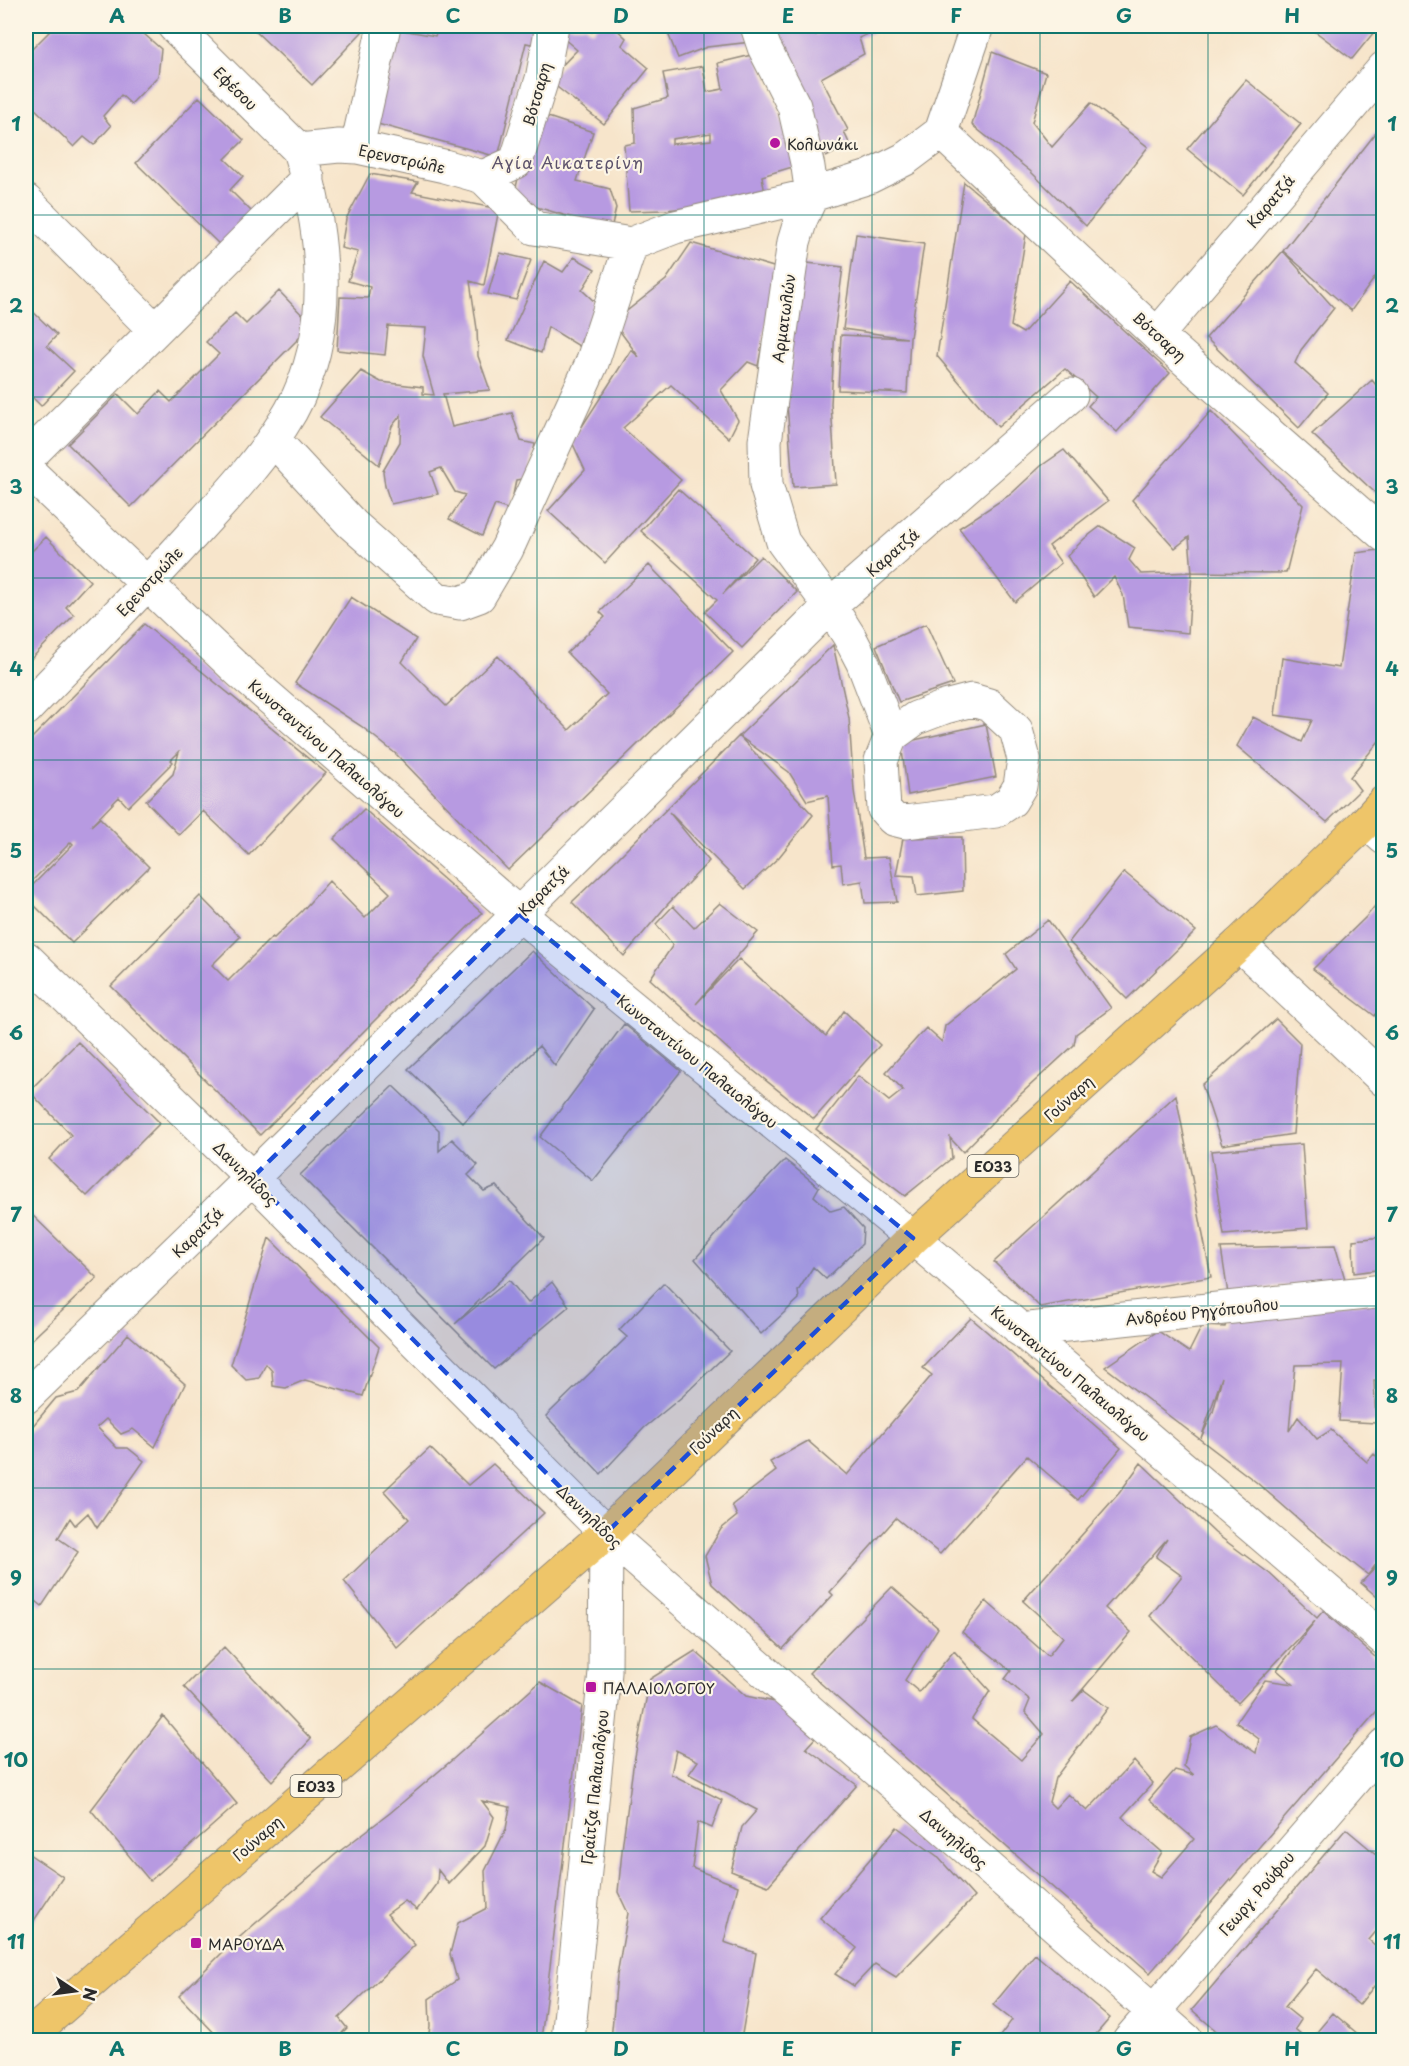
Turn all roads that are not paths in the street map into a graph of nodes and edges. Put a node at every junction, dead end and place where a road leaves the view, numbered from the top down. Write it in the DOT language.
graph roads {
  1 [pos="174,26"];
  2 [pos="384,26"];
  3 [pos="552,26"];
  4 [pos="757,26"];
  5 [pos="977,26"];
  6 [pos="1383,68"];
  7 [pos="941,132"];
  8 [pos="357,147"];
  9 [pos="303,164"];
  10 [pos="483,177"];
  11 [pos="812,195"];
  12 [pos="26,201"];
  13 [pos="632,244"];
  14 [pos="155,330"];
  15 [pos="1157,334"];
  16 [pos="1071,395"];
  17 [pos="273,439"];
  18 [pos="26,459"];
  19 [pos="26,470"];
  20 [pos="1383,535"];
  21 [pos="146,586"];
  22 [pos="830,606"];
  23 [pos="26,709"];
  24 [pos="891,736"];
  25 [pos="1378,820"];
  26 [pos="519,914"];
  27 [pos="1239,944"];
  28 [pos="26,958"];
  29 [pos="1383,1080"];
  30 [pos="252,1178"];
  31 [pos="913,1238"];
  32 [pos="1383,1292"];
  33 [pos="1020,1330"];
  34 [pos="26,1397"];
  35 [pos="606,1533"];
  36 [pos="1383,1639"];
  37 [pos="1383,1744"];
  38 [pos="1154,2012"];
  39 [pos="26,2039"];
  40 [pos="568,2040"];
  41 [pos="1129,2040"];
  42 [pos="1186,2040"];
  1 -- 9 [label="street, Εφέσου"];
  2 -- 8 [label="street"];
  3 -- 10 [label="street, Βότσαρη"];
  4 -- 11 [label="street"];
  5 -- 7 [label="street"];
  6 -- 15 [label="street, Καρατζά"];
  7 -- 11 [label="street"];
  7 -- 15 [label="street, Βότσαρη"];
  8 -- 9 [label="street, Ερενστρώλε"];
  8 -- 10 [label="street, Ερενστρώλε"];
  9 -- 14 [label="street"];
  9 -- 17 [label="street, Ερενστρώλε"];
  10 -- 13 [label="street, Ερενστρώλε"];
  11 -- 13 [label="street"];
  11 -- 22 [label="street, Αρματωλών"];
  12 -- 14 [label="street"];
  13 -- 17 [label="street"];
  14 -- 18 [label="street"];
  15 -- 20 [label="street, Βότσαρη"];
  16 -- 22 [label="street, Καρατζά"];
  17 -- 21 [label="street, Ερενστρώλε"];
  19 -- 21 [label="street, Κωνσταντίνου Παλαιολόγου"];
  21 -- 23 [label="street, Ερενστρώλε"];
  21 -- 26 [label="street, Κωνσταντίνου Παλαιολόγου"];
  22 -- 24 [label="street, Αρματωλών"];
  22 -- 26 [label="street, Καρατζά"];
  24 -- 24 [label="street"];
  25 -- 27 [label="main road, Γούναρη / ΕΟ33"];
  26 -- 30 [label="street, Καρατζά"];
  26 -- 31 [label="street, Κωνσταντίνου Παλαιολόγου"];
  27 -- 29 [label="street"];
  27 -- 31 [label="main road, Γούναρη / ΕΟ33"];
  28 -- 30 [label="street, Δανιηλίδος"];
  30 -- 34 [label="street, Καρατζά"];
  30 -- 35 [label="street, Δανιηλίδος"];
  31 -- 33 [label="street, Κωνσταντίνου Παλαιολόγου"];
  31 -- 35 [label="main road, Γούναρη / ΕΟ33"];
  32 -- 33 [label="street, Ανδρέου Ρηγόπουλου"];
  33 -- 36 [label="street, Κωνσταντίνου Παλαιολόγου"];
  35 -- 38 [label="street, Δανιηλίδος"];
  35 -- 39 [label="main road, Γούναρη / ΕΟ33"];
  35 -- 40 [label="street, Γραίτζα Παλαιολόγου"];
  37 -- 38 [label="street, Γεωργ. Ρούφου"];
  38 -- 41 [label="street, Γεωργ. Ρούφου"];
  38 -- 42 [label="street, Δανιηλίδος"];
}
